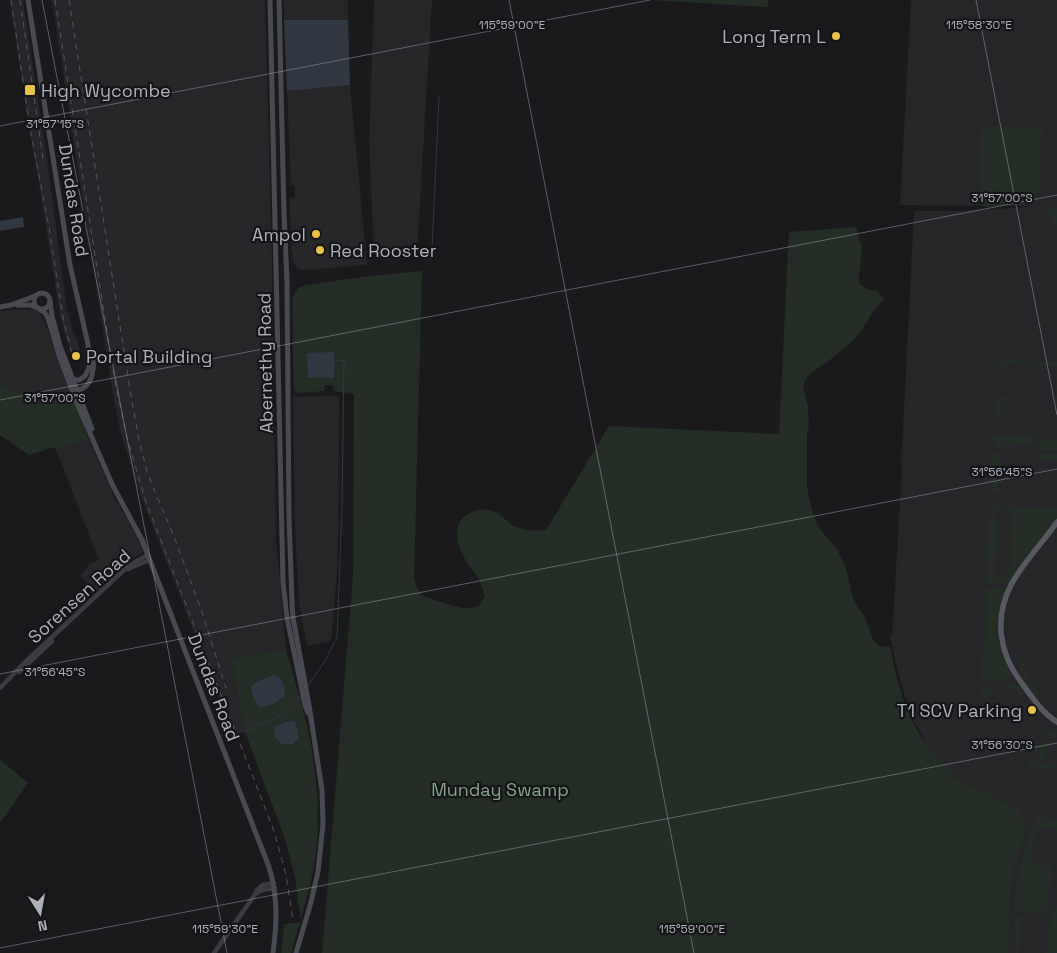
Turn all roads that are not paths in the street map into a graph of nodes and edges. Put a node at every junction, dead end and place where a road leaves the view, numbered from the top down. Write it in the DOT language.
graph roads {
  1 [pos="28,0"];
  2 [pos="270,0"];
  3 [pos="279,0"];
  4 [pos="36,296"];
  5 [pos="50,301"];
  6 [pos="11,305"];
  7 [pos="0,307"];
  8 [pos="38,308"];
  9 [pos="52,323"];
  10 [pos="88,344"];
  11 [pos="72,377"];
  12 [pos="82,379"];
  13 [pos="90,380"];
  14 [pos="74,389"];
  15 [pos="80,398"];
  16 [pos="94,440"];
  17 [pos="1057,522"];
  18 [pos="149,558"];
  19 [pos="0,688"];
  20 [pos="1057,722"];
  21 [pos="311,723"];
  22 [pos="274,886"];
  23 [pos="214,953"];
  24 [pos="273,953"];
  25 [pos="296,953"];
  1 -- 10 [label="main road, Dundas Road"];
  2 -- 21 [label="main road, Abernethy Road"];
  3 -- 21 [label="main road, Abernethy Road"];
  4 -- 5 [label="main road"];
  4 -- 6 [label="main road"];
  4 -- 8 [label="main road"];
  5 -- 8 [label="main road"];
  5 -- 9 [label="main road"];
  6 -- 7 [label="main road"];
  6 -- 8 [label="main road"];
  8 -- 9 [label="main road"];
  9 -- 11 [label="main road, Dundas Road"];
  9 -- 14 [label="main road, Dundas Road"];
  10 -- 12 [label="main road, Dundas Road"];
  10 -- 13 [label="main road, Dundas Road"];
  11 -- 12 [label="main road"];
  11 -- 14 [label="main road, Dundas Road"];
  12 -- 14 [label="main road"];
  13 -- 14 [label="main road"];
  13 -- 15 [label="main road, Dundas Road"];
  14 -- 15 [label="main road, Dundas Road"];
  14 -- 16 [label="main road, Dundas Road"];
  15 -- 16 [label="main road, Dundas Road"];
  16 -- 18 [label="main road, Dundas Road"];
  17 -- 20 [label="main road"];
  18 -- 19 [label="street, Sorensen Road"];
  18 -- 22 [label="main road, Dundas Road"];
  21 -- 25 [label="main road, Abernethy Road"];
  22 -- 23 [label="street"];
  22 -- 24 [label="main road, Dundas Road"];
}
